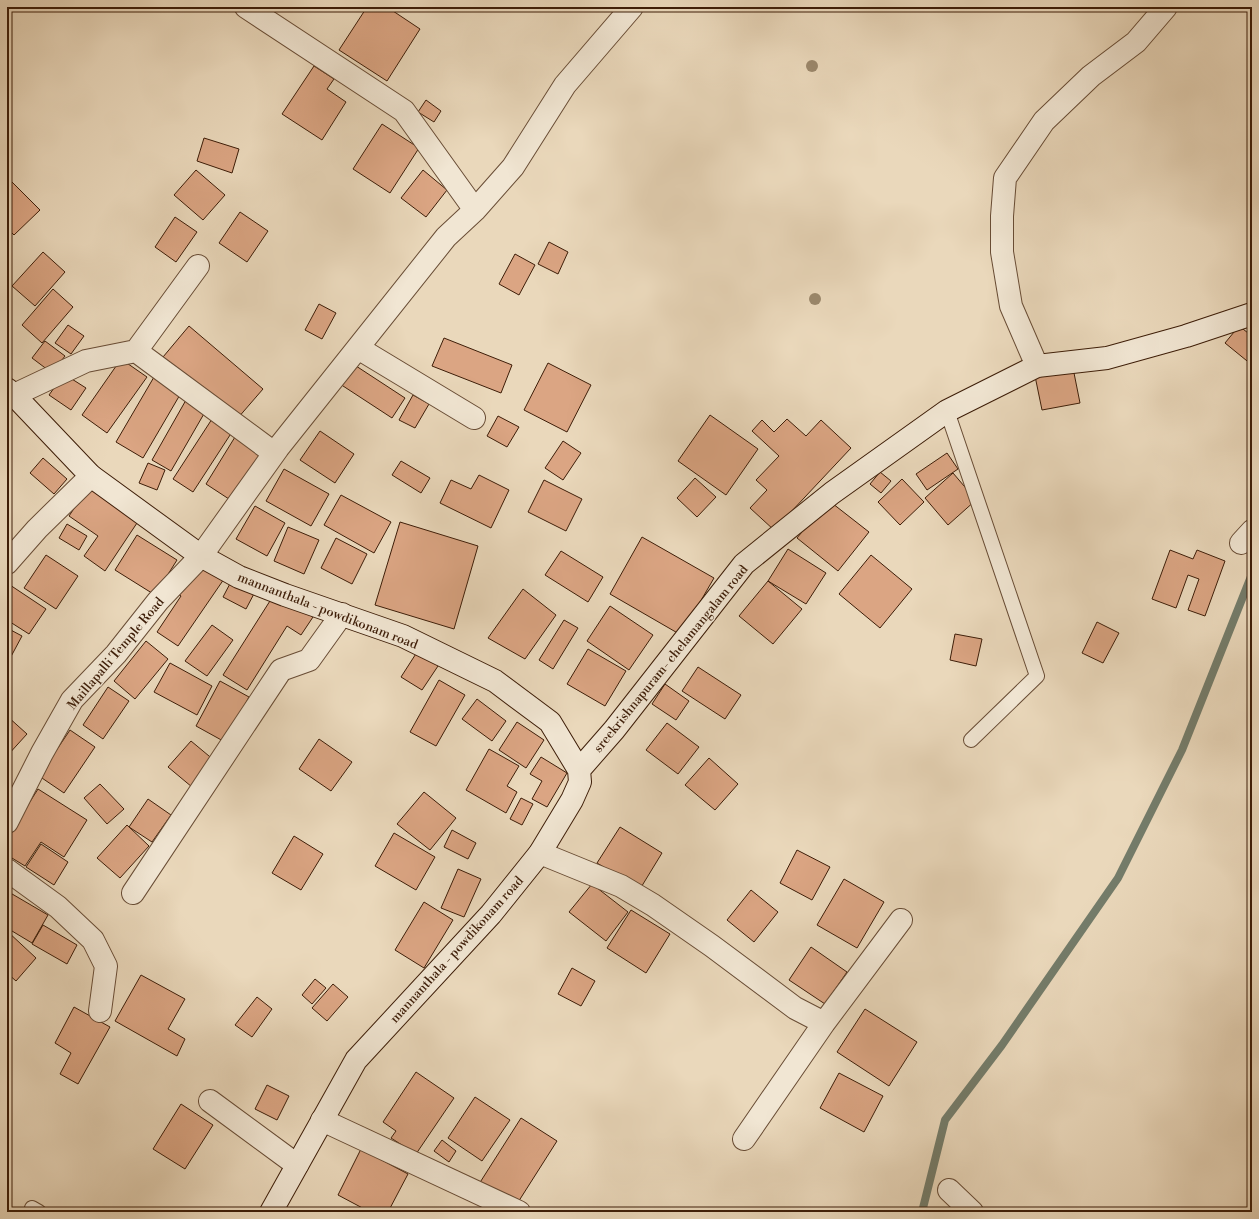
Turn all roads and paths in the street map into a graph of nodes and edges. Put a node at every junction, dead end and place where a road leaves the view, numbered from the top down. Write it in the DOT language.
graph roads {
  1 [pos="246,7"];
  2 [pos="632,7"];
  3 [pos="1166,7"];
  4 [pos="474,210"];
  5 [pos="198,266"];
  6 [pos="1252,314"];
  7 [pos="358,348"];
  8 [pos="136,351"];
  9 [pos="1037,366"];
  10 [pos="11,392"];
  11 [pos="947,411"];
  12 [pos="474,418"];
  13 [pos="274,453"];
  14 [pos="91,476"];
  15 [pos="200,556"];
  16 [pos="7,563"];
  17 [pos="342,614"];
  18 [pos="970,740"];
  19 [pos="579,770"];
  20 [pos="7,822"];
  21 [pos="540,853"];
  22 [pos="7,870"];
  23 [pos="133,893"];
  24 [pos="901,920"];
  25 [pos="100,1011"];
  26 [pos="824,1023"];
  27 [pos="210,1101"];
  28 [pos="322,1120"];
  29 [pos="744,1139"];
  30 [pos="297,1165"];
  31 [pos="949,1190"];
  32 [pos="271,1212"];
  33 [pos="519,1212"];
  34 [pos="972,1212"];
  1 -- 4 [label="street"];
  2 -- 4 [label="street, Maillapalli Temple Road"];
  3 -- 9 [label="street"];
  4 -- 7 [label="street, Maillapalli Temple Road"];
  5 -- 8 [label="street"];
  6 -- 9 [label="street, sreekrishnapuram- chelamangalam road"];
  7 -- 12 [label="street"];
  7 -- 13 [label="street, Maillapalli Temple Road"];
  8 -- 10 [label="street"];
  8 -- 13 [label="street"];
  9 -- 11 [label="street, sreekrishnapuram- chelamangalam road"];
  10 -- 14 [label="street, mannanthala - powdikonam road"];
  11 -- 18 [label="lane"];
  11 -- 19 [label="street, sreekrishnapuram- chelamangalam road"];
  13 -- 15 [label="street, Maillapalli Temple Road"];
  14 -- 15 [label="street, mannanthala - powdikonam road"];
  14 -- 16 [label="street"];
  15 -- 17 [label="street, mannanthala - powdikonam road"];
  15 -- 20 [label="street, Maillapalli Temple Road"];
  17 -- 19 [label="street, mannanthala - powdikonam road"];
  17 -- 23 [label="street"];
  19 -- 21 [label="street, mannanthala - powdikonam road"];
  21 -- 26 [label="street"];
  21 -- 28 [label="street, mannanthala - powdikonam road"];
  22 -- 25 [label="street"];
  24 -- 26 [label="street"];
  26 -- 29 [label="street"];
  27 -- 30 [label="street"];
  28 -- 30 [label="street, mannanthala - powdikonam road"];
  28 -- 33 [label="street"];
  30 -- 32 [label="street, mannanthala - powdikonam road"];
  31 -- 34 [label="street"];
}
